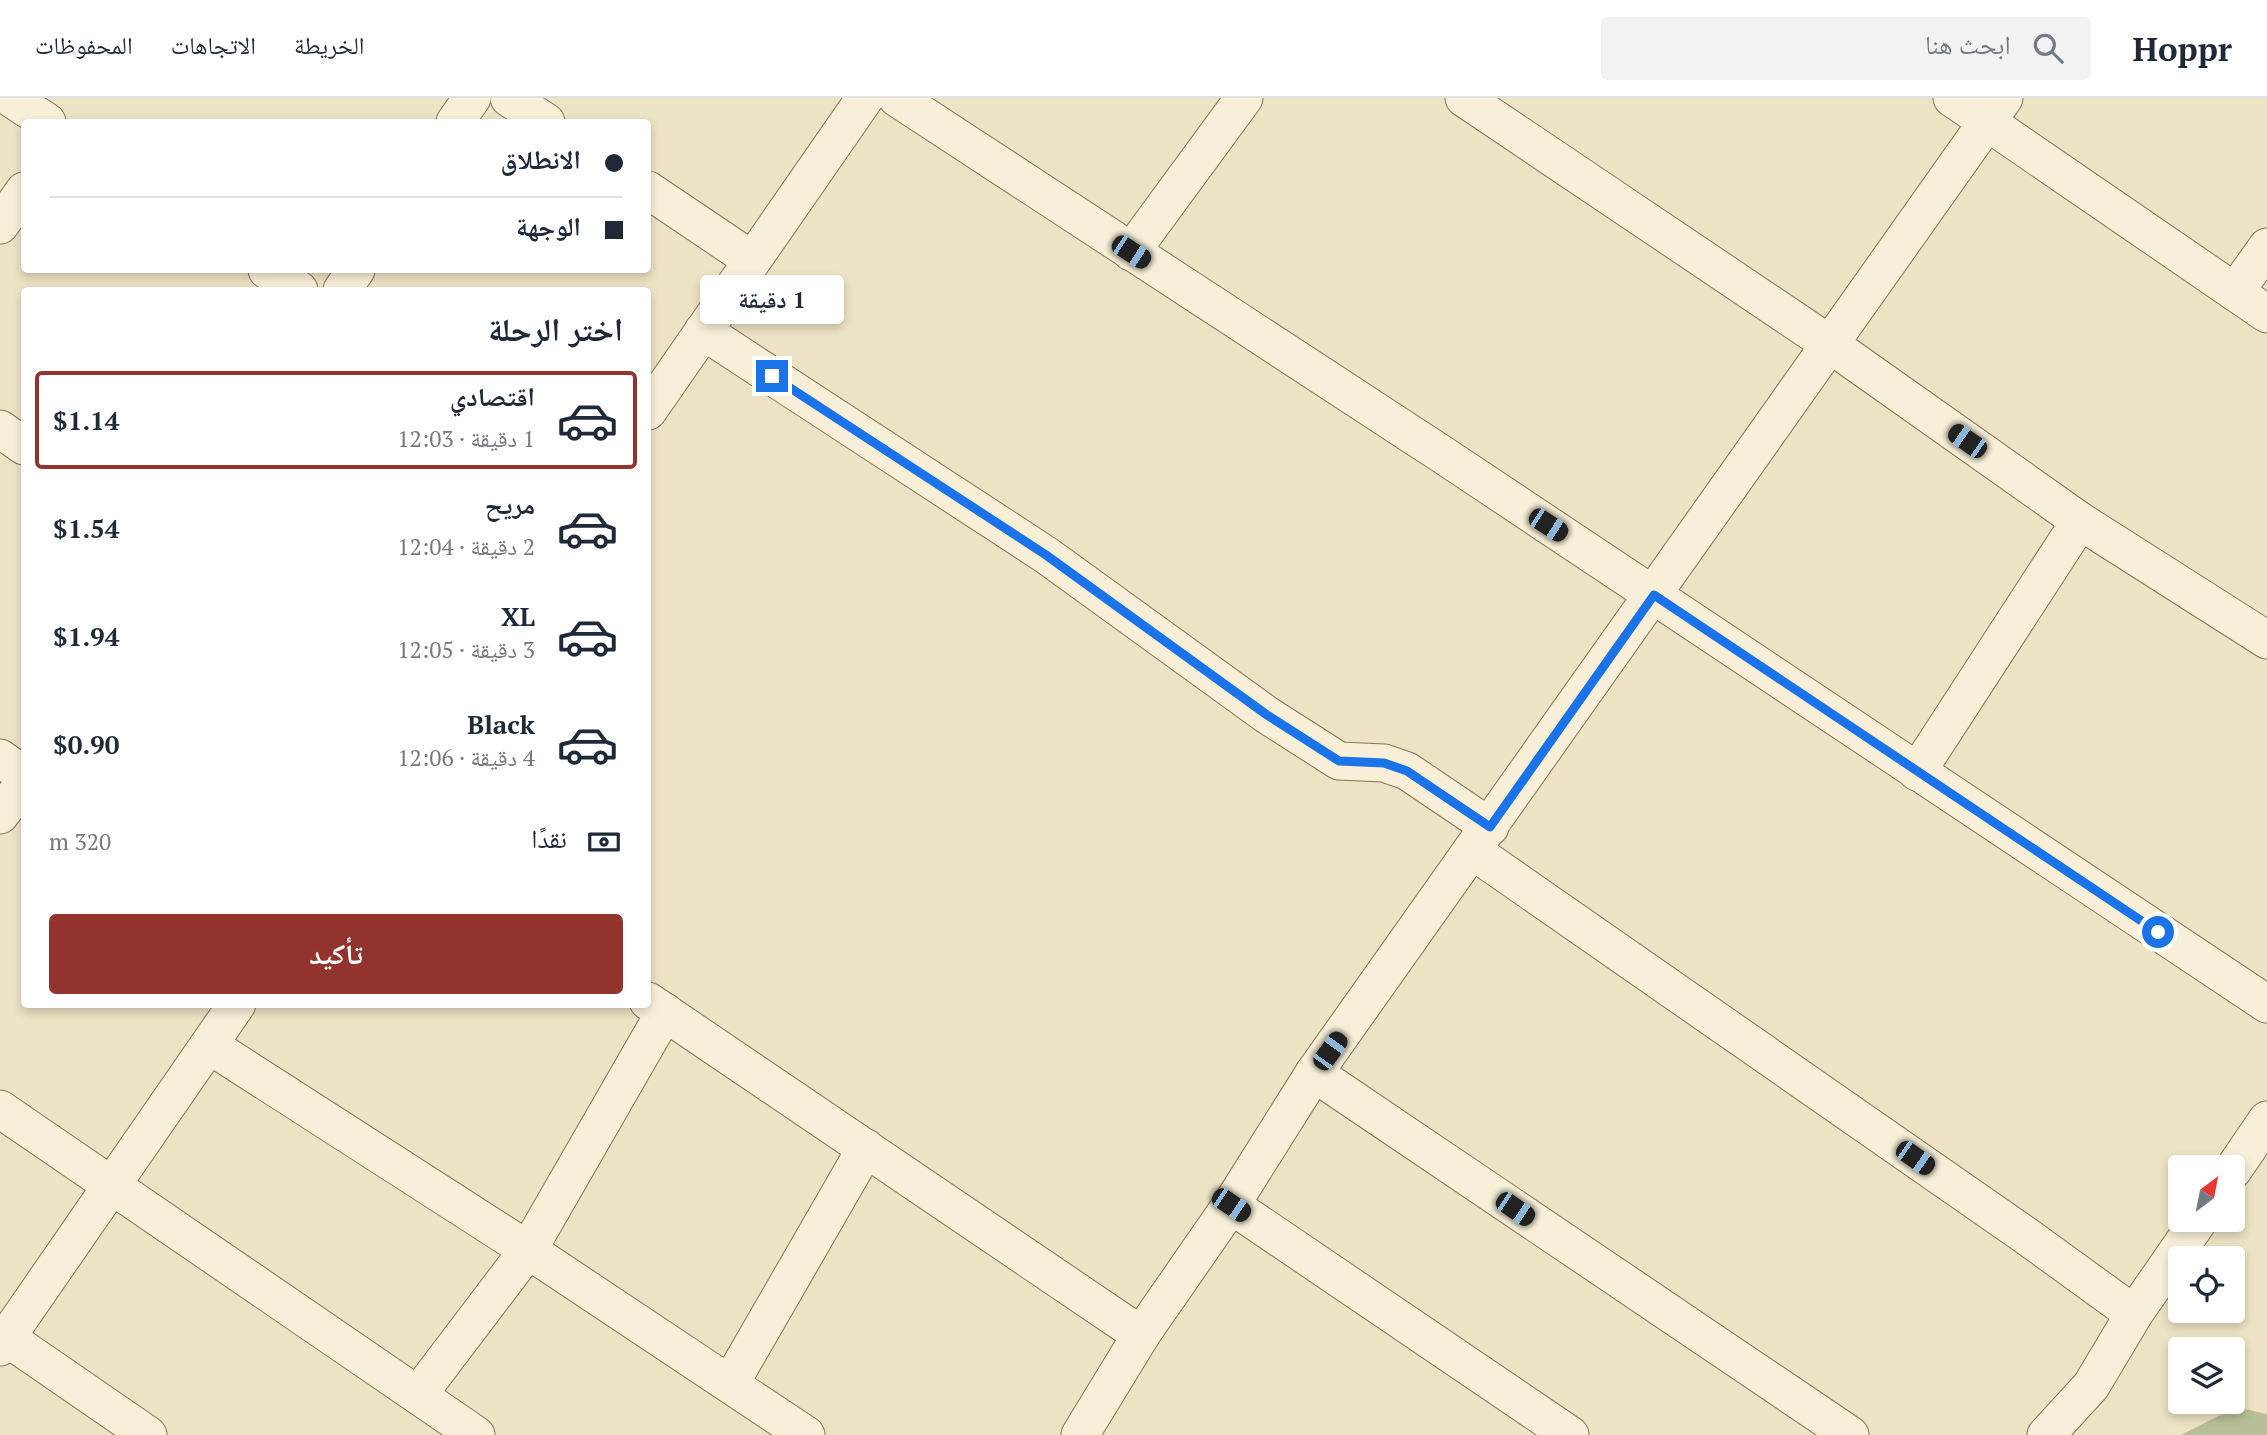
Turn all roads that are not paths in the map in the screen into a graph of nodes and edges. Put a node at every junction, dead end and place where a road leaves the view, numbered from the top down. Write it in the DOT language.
graph roads {
  1 [pos="12,98"];
  2 [pos="472,98"];
  3 [pos="509,98"];
  4 [pos="865,98"];
  5 [pos="897,98"];
  6 [pos="1244,98"];
  7 [pos="1464,98"];
  8 [pos="1952,98"];
  9 [pos="1996,110"];
  10 [pos="43,119"];
  11 [pos="457,119"];
  12 [pos="541,119"];
  13 [pos="651,192"];
  14 [pos="21,195"];
  15 [pos="0,225"];
  16 [pos="2267,247"];
  17 [pos="1131,252"];
  18 [pos="752,260"];
  19 [pos="272,273"];
  20 [pos="294,287"];
  21 [pos="2235,292"];
  22 [pos="2267,314"];
  23 [pos="703,331"];
  24 [pos="1831,345"];
  25 [pos="651,407"];
  26 [pos="0,429"];
  27 [pos="21,444"];
  28 [pos="2080,521"];
  29 [pos="1654,595"];
  30 [pos="2267,640"];
  31 [pos="0,758"];
  32 [pos="1917,772"];
  33 [pos="21,773"];
  34 [pos="21,787"];
  35 [pos="0,815"];
  36 [pos="1481,839"];
  37 [pos="2267,1004"];
  38 [pos="656,1006"];
  39 [pos="234,1008"];
  40 [pos="209,1045"];
  41 [pos="1314,1073"];
  42 [pos="0,1109"];
  43 [pos="2267,1120"];
  44 [pos="866,1148"];
  45 [pos="2243,1155"];
  46 [pos="111,1187"];
  47 [pos="1231,1205"];
  48 [pos="2191,1232"];
  49 [pos="528,1250"];
  50 [pos="2134,1314"];
  51 [pos="1141,1335"];
  52 [pos="2,1339"];
  53 [pos="730,1384"];
  54 [pos="418,1395"];
  55 [pos="1089,1432"];
  56 [pos="148,1435"];
  57 [pos="476,1435"];
  58 [pos="806,1435"];
  59 [pos="1570,1435"];
  60 [pos="1850,1435"];
  61 [pos="2046,1435"];
  1 -- 10 [label="street"];
  2 -- 11 [label="street"];
  3 -- 12 [label="street"];
  4 -- 18 [label="street"];
  5 -- 17 [label="street"];
  6 -- 17 [label="street"];
  7 -- 24 [label="street"];
  8 -- 9 [label="street"];
  9 -- 21 [label="street"];
  9 -- 24 [label="street"];
  13 -- 18 [label="street"];
  14 -- 15 [label="street"];
  16 -- 21 [label="street"];
  17 -- 29 [label="street"];
  18 -- 23 [label="street"];
  19 -- 20 [label="street"];
  21 -- 22 [label="street"];
  23 -- 25 [label="street"];
  23 -- 36 [label="street"];
  24 -- 28 [label="street"];
  24 -- 29 [label="street"];
  26 -- 27 [label="street"];
  28 -- 30 [label="street"];
  28 -- 32 [label="street"];
  29 -- 32 [label="street"];
  29 -- 36 [label="street"];
  31 -- 33 [label="street"];
  32 -- 37 [label="street"];
  34 -- 35 [label="street"];
  36 -- 41 [label="street"];
  36 -- 50 [label="street"];
  38 -- 44 [label="street"];
  38 -- 49 [label="street"];
  39 -- 40 [label="street"];
  40 -- 46 [label="street"];
  40 -- 49 [label="street"];
  41 -- 47 [label="street"];
  41 -- 60 [label="street"];
  42 -- 46 [label="street"];
  43 -- 45 [label="street"];
  44 -- 51 [label="street"];
  44 -- 53 [label="street"];
  46 -- 52 [label="street"];
  46 -- 54 [label="street"];
  47 -- 51 [label="street"];
  47 -- 59 [label="street"];
  48 -- 50 [label="street"];
  49 -- 53 [label="street"];
  49 -- 54 [label="street"];
  50 -- 61 [label="street"];
  51 -- 55 [label="street"];
  52 -- 56 [label="street"];
  53 -- 58 [label="street"];
  54 -- 57 [label="street"];
}
